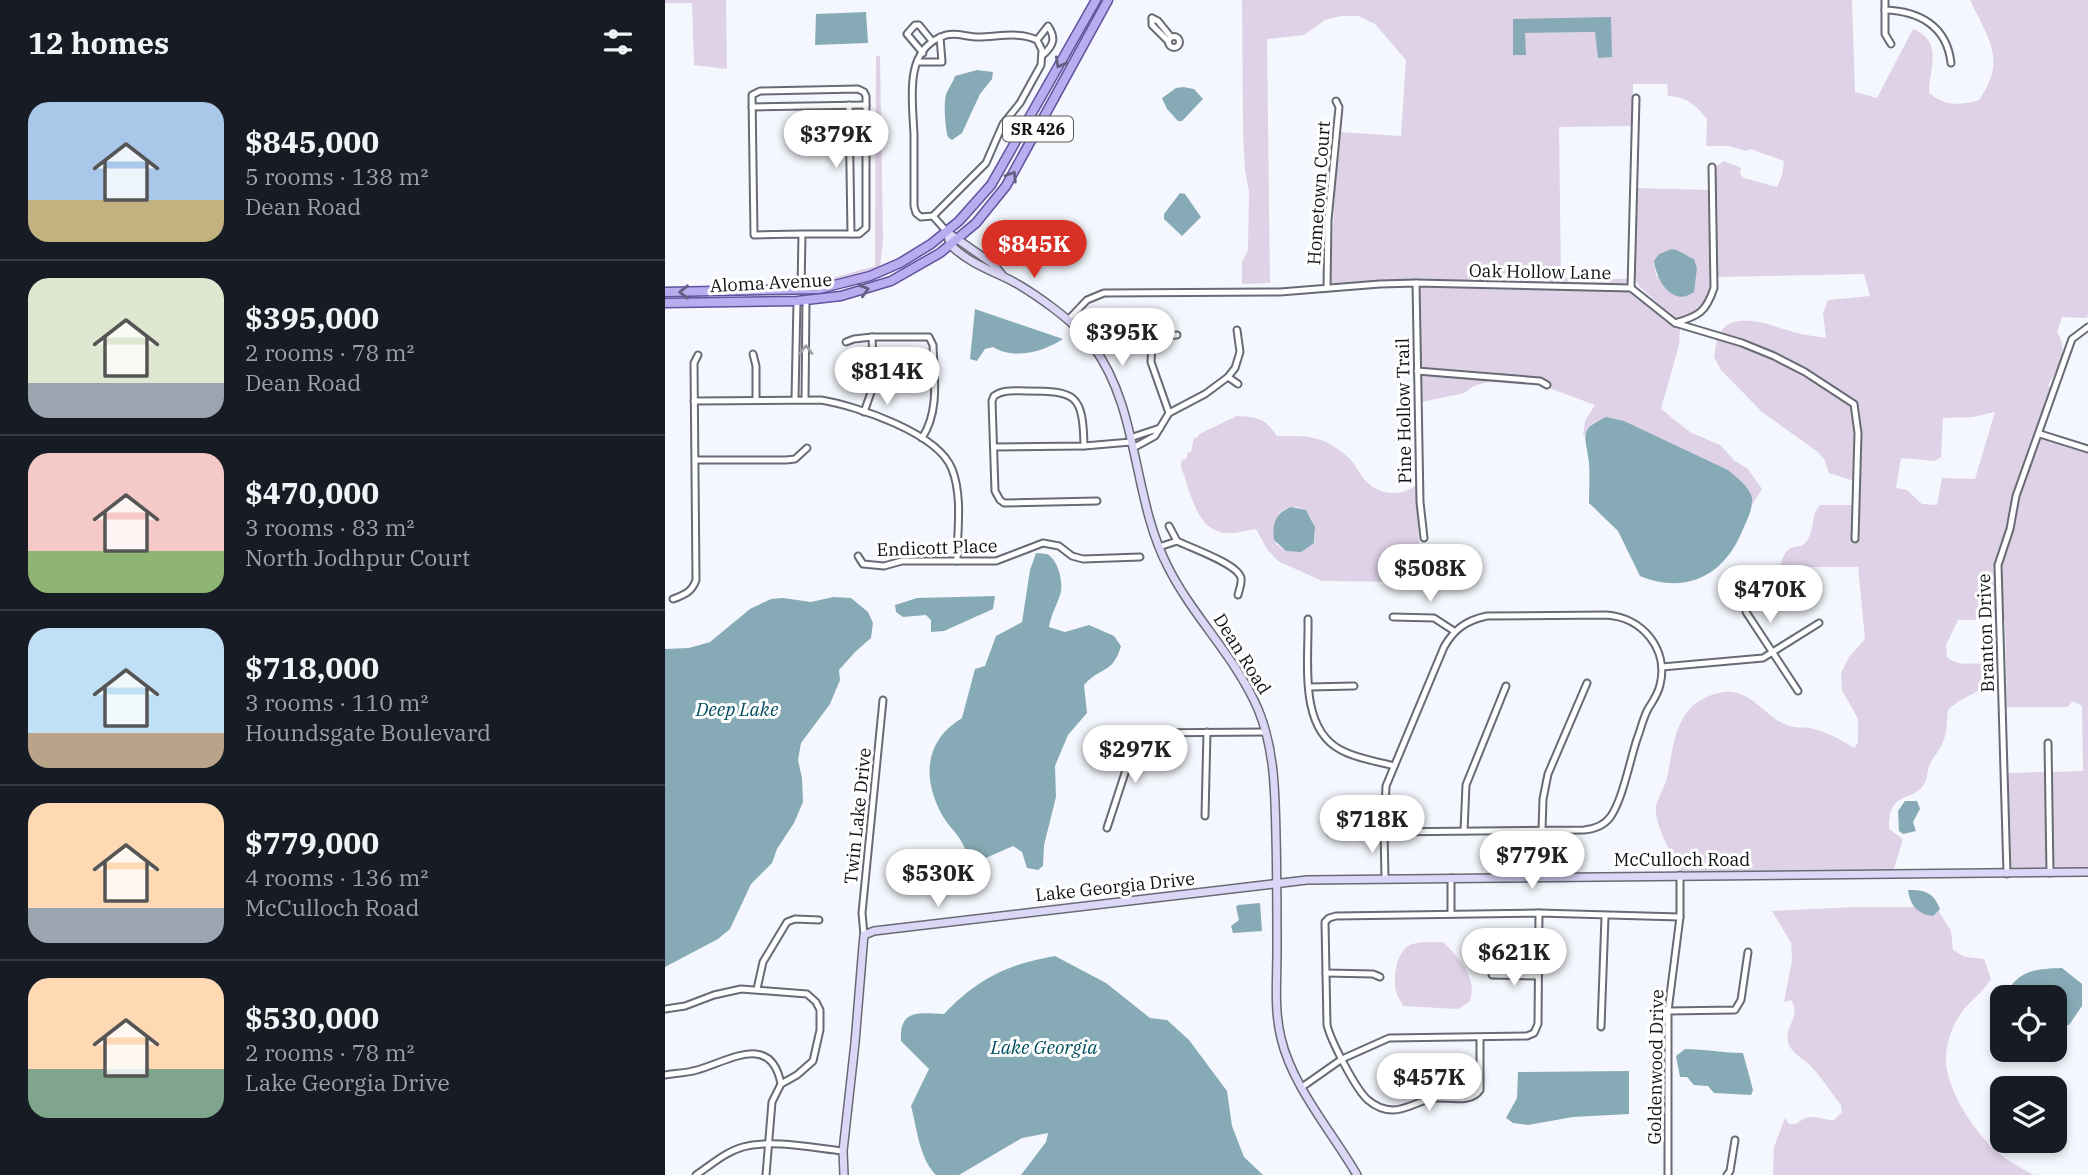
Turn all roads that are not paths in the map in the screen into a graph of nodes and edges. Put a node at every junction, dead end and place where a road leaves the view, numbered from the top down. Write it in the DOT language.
graph roads {
  1 [pos="1096,0"];
  2 [pos="1108,0"];
  3 [pos="1885,0"];
  4 [pos="1885,10"];
  5 [pos="1163,26"];
  6 [pos="1157,31"];
  7 [pos="940,37"];
  8 [pos="1037,40"];
  9 [pos="932,41"];
  10 [pos="1891,44"];
  11 [pos="923,53"];
  12 [pos="1043,55"];
  13 [pos="918,62"];
  14 [pos="1951,63"];
  15 [pos="1048,85"];
  16 [pos="808,90"];
  17 [pos="1636,98"];
  18 [pos="1336,101"];
  19 [pos="849,105"];
  20 [pos="866,105"];
  21 [pos="808,106"];
  22 [pos="752,107"];
  23 [pos="1048,111"];
  24 [pos="1712,167"];
  25 [pos="933,216"];
  26 [pos="947,232"];
  27 [pos="801,234"];
  28 [pos="851,234"];
  29 [pos="955,243"];
  30 [pos="1416,283"];
  31 [pos="1327,288"];
  32 [pos="1630,288"];
  33 [pos="820,289"];
  34 [pos="801,290"];
  35 [pos="665,292"];
  36 [pos="777,301"];
  37 [pos="802,301"];
  38 [pos="665,303"];
  39 [pos="1068,320"];
  40 [pos="1675,323"];
  41 [pos="2088,327"];
  42 [pos="1237,330"];
  43 [pos="1136,332"];
  44 [pos="1177,335"];
  45 [pos="872,337"];
  46 [pos="846,342"];
  47 [pos="1152,344"];
  48 [pos="753,354"];
  49 [pos="698,355"];
  50 [pos="1417,371"];
  51 [pos="1228,377"];
  52 [pos="1238,384"];
  53 [pos="1547,385"];
  54 [pos="795,399"];
  55 [pos="806,399"];
  56 [pos="757,400"];
  57 [pos="694,401"];
  58 [pos="864,412"];
  59 [pos="1168,413"];
  60 [pos="2040,434"];
  61 [pos="922,438"];
  62 [pos="1131,443"];
  63 [pos="1084,446"];
  64 [pos="994,447"];
  65 [pos="807,448"];
  66 [pos="2088,449"];
  67 [pos="695,460"];
  68 [pos="1097,501"];
  69 [pos="1169,526"];
  70 [pos="1425,538"];
  71 [pos="1855,539"];
  72 [pos="1177,541"];
  73 [pos="1159,547"];
  74 [pos="859,556"];
  75 [pos="1140,557"];
  76 [pos="957,561"];
  77 [pos="1238,595"];
  78 [pos="673,599"];
  79 [pos="1745,612"];
  80 [pos="1393,617"];
  81 [pos="1308,619"];
  82 [pos="1819,623"];
  83 [pos="1454,631"];
  84 [pos="1773,653"];
  85 [pos="1662,667"];
  86 [pos="1587,683"];
  87 [pos="1354,686"];
  88 [pos="1506,686"];
  89 [pos="1309,687"];
  90 [pos="1798,691"];
  91 [pos="884,700"];
  92 [pos="1207,732"];
  93 [pos="1266,732"];
  94 [pos="2048,743"];
  95 [pos="1394,766"];
  96 [pos="1205,816"];
  97 [pos="1107,828"];
  98 [pos="1542,830"];
  99 [pos="1464,831"];
  100 [pos="1330,832"];
  101 [pos="1384,832"];
  102 [pos="2088,872"];
  103 [pos="2007,873"];
  104 [pos="2050,873"];
  105 [pos="1679,875"];
  106 [pos="1385,878"];
  107 [pos="1451,878"];
  108 [pos="1277,883"];
  109 [pos="1539,913"];
  110 [pos="1451,914"];
  111 [pos="1605,916"];
  112 [pos="1680,917"];
  113 [pos="819,920"];
  114 [pos="864,934"];
  115 [pos="1748,952"];
  116 [pos="1326,974"];
  117 [pos="1492,975"];
  118 [pos="1537,976"];
  119 [pos="1380,977"];
  120 [pos="757,989"];
  121 [pos="665,1009"];
  122 [pos="1668,1011"];
  123 [pos="1601,1027"];
  124 [pos="1480,1038"];
  125 [pos="1342,1059"];
  126 [pos="665,1075"];
  127 [pos="781,1084"];
  128 [pos="1302,1087"];
  129 [pos="1735,1140"];
  130 [pos="768,1144"];
  131 [pos="843,1151"];
  132 [pos="696,1175"];
  133 [pos="766,1175"];
  134 [pos="844,1175"];
  135 [pos="1357,1175"];
  136 [pos="1668,1175"];
  137 [pos="1727,1175"];
  1 -- 15 [label="main road, SR 426, one-way"];
  2 -- 23 [label="main road, SR 426"];
  3 -- 4 [label="street"];
  4 -- 10 [label="street"];
  4 -- 14 [label="street"];
  5 -- 6 [label="street"];
  5 -- 6 [label="street"];
  5 -- 6 [label="street"];
  7 -- 8 [label="street"];
  7 -- 9 [label="street"];
  7 -- 13 [label="street"];
  8 -- 12 [label="street"];
  8 -- 12 [label="street"];
  9 -- 11 [label="street"];
  9 -- 11 [label="street"];
  11 -- 13 [label="street"];
  12 -- 25 [label="street"];
  13 -- 25 [label="street"];
  15 -- 23 [label="main road"];
  15 -- 26 [label="main road, SR 426"];
  16 -- 20 [label="street"];
  16 -- 21 [label="street"];
  16 -- 22 [label="street"];
  17 -- 32 [label="street"];
  18 -- 31 [label="street, Hometown Court"];
  19 -- 20 [label="street"];
  19 -- 21 [label="street"];
  19 -- 28 [label="street"];
  20 -- 28 [label="street"];
  21 -- 22 [label="street"];
  22 -- 27 [label="street"];
  29 -- 23 [label="main road, SR 426, one-way"];
  24 -- 40 [label="street"];
  25 -- 26 [label="street"];
  26 -- 29 [label="street"];
  26 -- 33 [label="main road, Aloma Avenue / SR 426"];
  27 -- 28 [label="street"];
  27 -- 34 [label="street"];
  37 -- 29 [label="main road, Aloma Avenue / SR 426, one-way"];
  29 -- 39 [label="street, Dean Road"];
  30 -- 31 [label="street, Oak Hollow Lane"];
  30 -- 32 [label="street, Oak Hollow Lane"];
  30 -- 50 [label="street, Pine Hollow Trail"];
  31 -- 39 [label="street, Oak Hollow Lane"];
  32 -- 40 [label="street, Oak Hollow Lane"];
  33 -- 34 [label="main road, Aloma Avenue / SR 426"];
  33 -- 37 [label="main road"];
  34 -- 35 [label="main road, Aloma Avenue / SR 426, one-way"];
  34 -- 36 [label="main road"];
  36 -- 37 [label="main road, Aloma Avenue / SR 426"];
  36 -- 38 [label="main road, Aloma Avenue / SR 426"];
  37 -- 54 [label="street"];
  55 -- 37 [label="street, one-way"];
  39 -- 62 [label="street, Dean Road"];
  40 -- 71 [label="street, Oak Hollow Lane"];
  41 -- 60 [label="street, Branton Drive"];
  42 -- 51 [label="street"];
  43 -- 47 [label="street"];
  44 -- 47 [label="street"];
  45 -- 46 [label="street"];
  45 -- 58 [label="street"];
  45 -- 61 [label="street"];
  47 -- 59 [label="street"];
  48 -- 56 [label="street"];
  49 -- 57 [label="street"];
  50 -- 53 [label="street"];
  50 -- 70 [label="street, Pine Hollow Trail"];
  51 -- 52 [label="street"];
  51 -- 59 [label="street"];
  54 -- 55 [label="street"];
  54 -- 56 [label="street"];
  55 -- 58 [label="street"];
  56 -- 57 [label="street"];
  57 -- 67 [label="street"];
  58 -- 61 [label="street"];
  59 -- 62 [label="street"];
  60 -- 66 [label="street"];
  60 -- 103 [label="street, Branton Drive"];
  61 -- 76 [label="street"];
  62 -- 63 [label="street"];
  62 -- 73 [label="street, Dean Road"];
  63 -- 64 [label="street"];
  63 -- 64 [label="street"];
  64 -- 68 [label="street"];
  65 -- 67 [label="street"];
  67 -- 78 [label="street"];
  69 -- 72 [label="street"];
  72 -- 73 [label="street"];
  72 -- 77 [label="street"];
  73 -- 93 [label="street, Dean Road"];
  74 -- 76 [label="street, Endicott Place"];
  75 -- 76 [label="street, Endicott Place"];
  79 -- 84 [label="street"];
  80 -- 83 [label="street"];
  81 -- 89 [label="street"];
  82 -- 84 [label="street"];
  83 -- 85 [label="street"];
  83 -- 95 [label="street"];
  84 -- 85 [label="street"];
  84 -- 90 [label="street"];
  85 -- 98 [label="street"];
  86 -- 98 [label="street"];
  87 -- 89 [label="street"];
  88 -- 99 [label="street"];
  89 -- 95 [label="street"];
  91 -- 114 [label="street, Twin Lake Drive"];
  92 -- 93 [label="street"];
  92 -- 96 [label="street"];
  92 -- 97 [label="street"];
  93 -- 108 [label="street, Dean Road"];
  94 -- 104 [label="street"];
  95 -- 101 [label="street"];
  98 -- 99 [label="street"];
  99 -- 101 [label="street"];
  100 -- 101 [label="street"];
  101 -- 106 [label="street"];
  102 -- 104 [label="street, McCulloch Road"];
  103 -- 104 [label="street, McCulloch Road"];
  103 -- 105 [label="street, McCulloch Road"];
  105 -- 107 [label="street, McCulloch Road"];
  105 -- 112 [label="street, Goldenwood Drive"];
  106 -- 107 [label="street, McCulloch Road"];
  106 -- 108 [label="street, McCulloch Road"];
  107 -- 110 [label="street"];
  108 -- 114 [label="street, Lake Georgia Drive"];
  108 -- 128 [label="street, Dean Road"];
  109 -- 110 [label="street"];
  109 -- 111 [label="street"];
  109 -- 118 [label="street"];
  110 -- 116 [label="street"];
  111 -- 112 [label="street"];
  111 -- 123 [label="street"];
  112 -- 122 [label="street, Goldenwood Drive"];
  113 -- 120 [label="street"];
  114 -- 131 [label="street"];
  115 -- 122 [label="street"];
  116 -- 119 [label="street"];
  116 -- 125 [label="street"];
  117 -- 118 [label="street"];
  118 -- 124 [label="street"];
  120 -- 121 [label="street"];
  120 -- 127 [label="street"];
  122 -- 136 [label="street, Goldenwood Drive"];
  124 -- 125 [label="street"];
  124 -- 125 [label="street"];
  125 -- 128 [label="street"];
  126 -- 127 [label="street"];
  127 -- 130 [label="street"];
  128 -- 135 [label="street, Dean Road"];
  129 -- 137 [label="street"];
  130 -- 131 [label="street"];
  130 -- 132 [label="street"];
  130 -- 133 [label="street"];
  131 -- 134 [label="street"];
}
